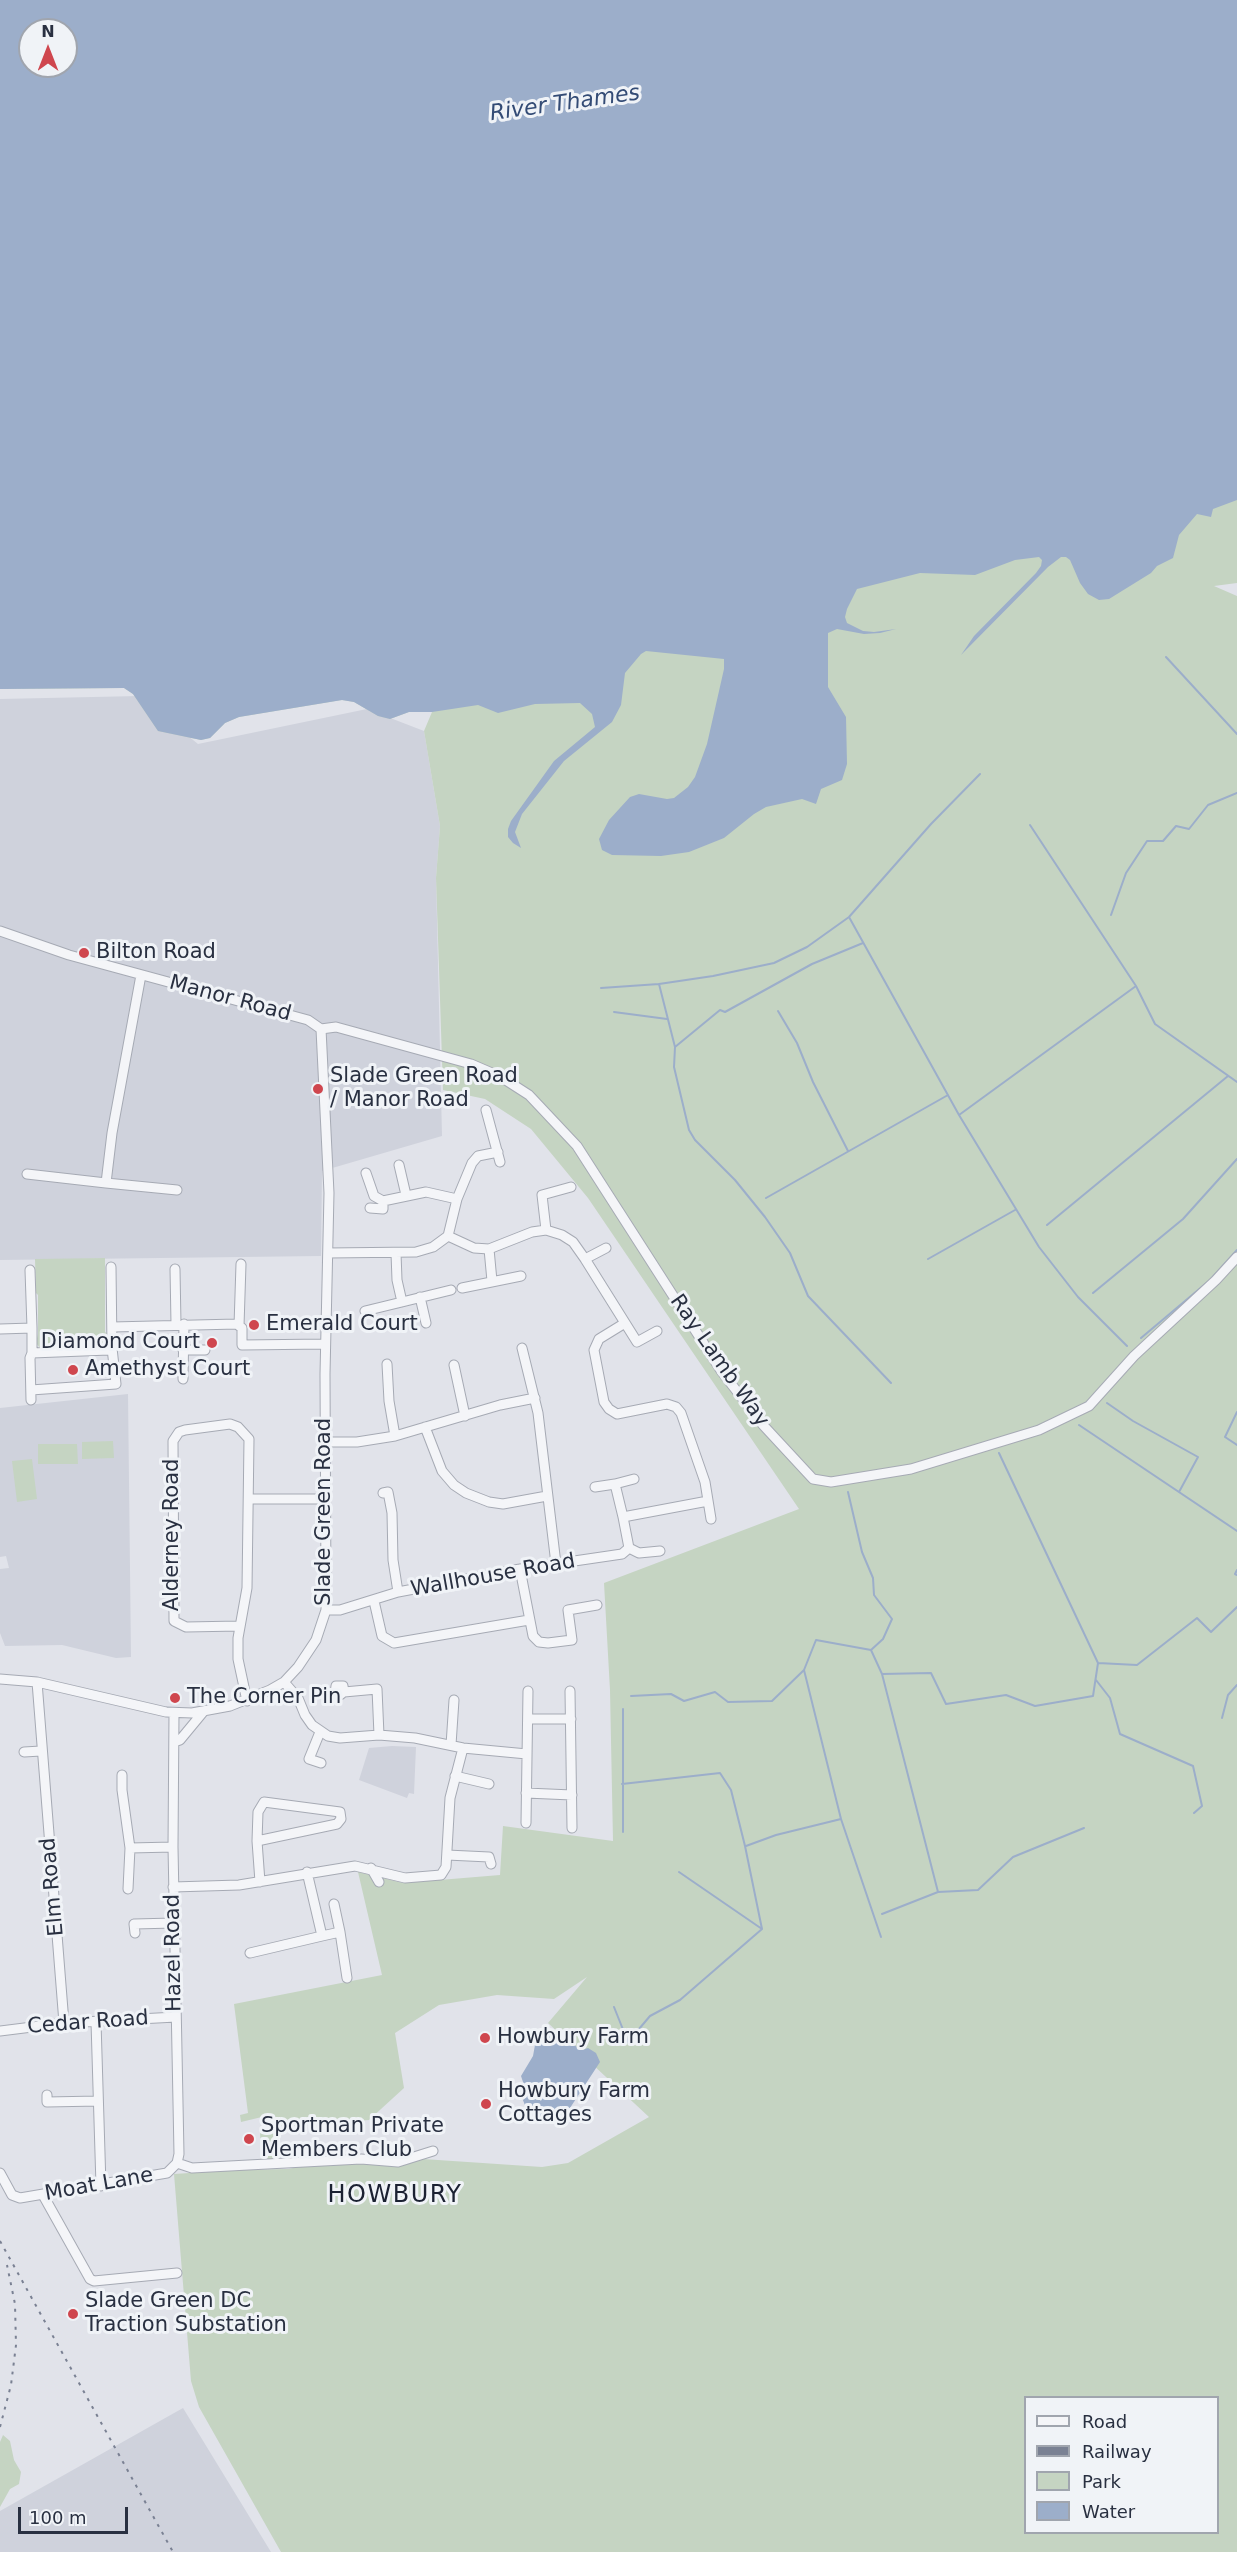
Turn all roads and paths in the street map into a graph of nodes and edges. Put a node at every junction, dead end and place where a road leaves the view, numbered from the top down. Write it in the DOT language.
graph roads {
  1 [pos="0,931"];
  2 [pos="141,975"];
  3 [pos="321,1029"];
  4 [pos="432,1053"];
  5 [pos="486,1110"];
  6 [pos="498,1152"];
  7 [pos="500,1162"];
  8 [pos="399,1165"];
  9 [pos="366,1173"];
  10 [pos="27,1174"];
  11 [pos="106,1183"];
  12 [pos="571,1187"];
  13 [pos="177,1190"];
  14 [pos="406,1195"];
  15 [pos="458,1199"];
  16 [pos="383,1201"];
  17 [pos="370,1208"];
  18 [pos="546,1230"];
  19 [pos="448,1236"];
  20 [pos="606,1248"];
  21 [pos="489,1249"];
  22 [pos="328,1253"];
  23 [pos="396,1253"];
  24 [pos="1237,1257"];
  25 [pos="585,1259"];
  26 [pos="241,1264"];
  27 [pos="111,1267"];
  28 [pos="175,1269"];
  29 [pos="30,1270"];
  30 [pos="521,1276"];
  31 [pos="492,1281"];
  32 [pos="462,1288"];
  33 [pos="451,1290"];
  34 [pos="420,1297"];
  35 [pos="402,1302"];
  36 [pos="365,1311"];
  37 [pos="426,1323"];
  38 [pos="625,1323"];
  39 [pos="180,1324"];
  40 [pos="239,1326"];
  41 [pos="112,1327"];
  42 [pos="32,1328"];
  43 [pos="0,1329"];
  44 [pos="657,1331"];
  45 [pos="325,1344"];
  46 [pos="112,1348"];
  47 [pos="522,1348"];
  48 [pos="183,1350"];
  49 [pos="205,1350"];
  50 [pos="32,1353"];
  51 [pos="387,1364"];
  52 [pos="454,1365"];
  53 [pos="183,1379"];
  54 [pos="31,1390"];
  55 [pos="535,1398"];
  56 [pos="31,1401"];
  57 [pos="465,1416"];
  58 [pos="425,1427"];
  59 [pos="395,1436"];
  60 [pos="326,1442"];
  61 [pos="634,1479"];
  62 [pos="615,1484"];
  63 [pos="595,1488"];
  64 [pos="388,1492"];
  65 [pos="547,1497"];
  66 [pos="249,1499"];
  67 [pos="325,1499"];
  68 [pos="708,1501"];
  69 [pos="623,1516"];
  70 [pos="711,1519"];
  71 [pos="629,1548"];
  72 [pos="660,1551"];
  73 [pos="556,1564"];
  74 [pos="520,1569"];
  75 [pos="398,1592"];
  76 [pos="374,1601"];
  77 [pos="597,1605"];
  78 [pos="326,1610"];
  79 [pos="529,1620"];
  80 [pos="239,1626"];
  81 [pos="0,1679"];
  82 [pos="37,1682"];
  83 [pos="284,1682"];
  84 [pos="528,1691"];
  85 [pos="570,1691"];
  86 [pos="344,1692"];
  87 [pos="454,1700"];
  88 [pos="247,1701"];
  89 [pos="204,1711"];
  90 [pos="174,1713"];
  91 [pos="528,1719"];
  92 [pos="571,1719"];
  93 [pos="320,1732"];
  94 [pos="379,1735"];
  95 [pos="174,1742"];
  96 [pos="451,1745"];
  97 [pos="463,1748"];
  98 [pos="42,1750"];
  99 [pos="24,1752"];
  100 [pos="527,1754"];
  101 [pos="321,1763"];
  102 [pos="122,1775"];
  103 [pos="455,1776"];
  104 [pos="489,1784"];
  105 [pos="526,1793"];
  106 [pos="572,1795"];
  107 [pos="526,1823"];
  108 [pos="572,1828"];
  109 [pos="256,1841"];
  110 [pos="172,1847"];
  111 [pos="130,1848"];
  112 [pos="447,1855"];
  113 [pos="491,1864"];
  114 [pos="371,1868"];
  115 [pos="307,1872"];
  116 [pos="260,1882"];
  117 [pos="379,1882"];
  118 [pos="173,1887"];
  119 [pos="128,1889"];
  120 [pos="334,1904"];
  121 [pos="174,1923"];
  122 [pos="340,1932"];
  123 [pos="135,1933"];
  124 [pos="322,1936"];
  125 [pos="250,1953"];
  126 [pos="347,1978"];
  127 [pos="176,2017"];
  128 [pos="96,2022"];
  129 [pos="64,2023"];
  130 [pos="0,2031"];
  131 [pos="98,2101"];
  132 [pos="47,2102"];
  133 [pos="433,2151"];
  134 [pos="177,2163"];
  135 [pos="0,2173"];
  136 [pos="101,2186"];
  137 [pos="43,2194"];
  138 [pos="177,2274"];
  1 -- 2 [label="street, Manor Road"];
  2 -- 3 [label="street, Manor Road"];
  2 -- 11 [label="street"];
  3 -- 4 [label="street, Manor Road"];
  3 -- 22 [label="street"];
  4 -- 24 [label="street, Ray Lamb Way"];
  5 -- 6 [label="street"];
  6 -- 7 [label="street"];
  6 -- 15 [label="street"];
  8 -- 14 [label="street"];
  9 -- 16 [label="street"];
  10 -- 11 [label="street"];
  11 -- 13 [label="street"];
  12 -- 18 [label="street"];
  14 -- 15 [label="street"];
  14 -- 16 [label="street"];
  15 -- 19 [label="street"];
  16 -- 17 [label="street"];
  18 -- 21 [label="street"];
  18 -- 25 [label="street"];
  19 -- 21 [label="street"];
  19 -- 23 [label="street"];
  20 -- 25 [label="street"];
  21 -- 31 [label="street"];
  22 -- 23 [label="street"];
  22 -- 45 [label="street, Slade Green Road"];
  23 -- 35 [label="street"];
  25 -- 38 [label="street"];
  26 -- 40 [label="street"];
  27 -- 41 [label="street"];
  28 -- 39 [label="street"];
  29 -- 42 [label="street"];
  30 -- 31 [label="street"];
  31 -- 32 [label="street"];
  33 -- 34 [label="street"];
  34 -- 35 [label="street"];
  34 -- 37 [label="street"];
  35 -- 36 [label="street"];
  38 -- 44 [label="street"];
  38 -- 68 [label="street"];
  39 -- 40 [label="street"];
  39 -- 41 [label="street"];
  39 -- 48 [label="street"];
  40 -- 45 [label="street"];
  41 -- 46 [label="street"];
  42 -- 43 [label="street"];
  42 -- 50 [label="street"];
  45 -- 60 [label="street, Slade Green Road"];
  46 -- 50 [label="street"];
  46 -- 54 [label="street"];
  47 -- 55 [label="street"];
  48 -- 49 [label="street"];
  48 -- 53 [label="street"];
  50 -- 54 [label="street"];
  51 -- 59 [label="street"];
  52 -- 57 [label="street"];
  54 -- 56 [label="street"];
  55 -- 57 [label="street"];
  55 -- 65 [label="street"];
  57 -- 58 [label="street"];
  58 -- 59 [label="street"];
  58 -- 65 [label="street"];
  59 -- 60 [label="street"];
  60 -- 67 [label="street, Slade Green Road"];
  61 -- 62 [label="street"];
  62 -- 63 [label="street"];
  62 -- 69 [label="street"];
  64 -- 75 [label="street"];
  65 -- 73 [label="street"];
  66 -- 67 [label="street"];
  66 -- 80 [label="street, Alderney Road"];
  66 -- 80 [label="street, Alderney Road"];
  67 -- 78 [label="street, Slade Green Road"];
  68 -- 69 [label="street"];
  68 -- 70 [label="street"];
  69 -- 71 [label="street"];
  71 -- 72 [label="street, Wallhouse Road"];
  71 -- 73 [label="street, Wallhouse Road"];
  73 -- 74 [label="street, Wallhouse Road"];
  74 -- 75 [label="street, Wallhouse Road"];
  74 -- 79 [label="street"];
  75 -- 76 [label="street, Wallhouse Road"];
  76 -- 78 [label="street, Wallhouse Road"];
  76 -- 79 [label="street"];
  77 -- 79 [label="street"];
  78 -- 83 [label="street, Slade Green Road"];
  80 -- 88 [label="street, Alderney Road"];
  81 -- 82 [label="street, Slade Green Road"];
  82 -- 90 [label="street, Slade Green Road"];
  82 -- 98 [label="street, Elm Road"];
  83 -- 88 [label="street, Slade Green Road"];
  83 -- 93 [label="street"];
  84 -- 91 [label="street"];
  85 -- 92 [label="street"];
  86 -- 94 [label="street"];
  87 -- 96 [label="street"];
  88 -- 89 [label="street, Slade Green Road"];
  89 -- 90 [label="street, Slade Green Road"];
  89 -- 95 [label="street"];
  90 -- 95 [label="street, Hazel Road"];
  91 -- 92 [label="street"];
  91 -- 100 [label="street"];
  92 -- 106 [label="street"];
  93 -- 94 [label="street"];
  93 -- 101 [label="street"];
  94 -- 96 [label="street"];
  95 -- 110 [label="street, Hazel Road"];
  96 -- 97 [label="street"];
  97 -- 100 [label="street"];
  97 -- 103 [label="street"];
  98 -- 99 [label="street"];
  98 -- 129 [label="street, Elm Road"];
  100 -- 105 [label="street"];
  102 -- 111 [label="street"];
  103 -- 104 [label="street"];
  103 -- 112 [label="street"];
  105 -- 106 [label="street"];
  105 -- 107 [label="street"];
  106 -- 108 [label="street"];
  109 -- 109 [label="street"];
  109 -- 116 [label="street"];
  110 -- 111 [label="street"];
  110 -- 118 [label="street, Hazel Road"];
  111 -- 119 [label="street"];
  112 -- 113 [label="street"];
  112 -- 114 [label="street"];
  114 -- 115 [label="street"];
  114 -- 117 [label="street"];
  115 -- 116 [label="street"];
  115 -- 124 [label="street"];
  116 -- 118 [label="street"];
  118 -- 121 [label="street, Hazel Road"];
  120 -- 122 [label="street"];
  121 -- 123 [label="street"];
  121 -- 127 [label="street, Hazel Road"];
  122 -- 124 [label="street"];
  122 -- 126 [label="street"];
  124 -- 125 [label="street"];
  127 -- 128 [label="street, Cedar Road"];
  127 -- 134 [label="street, Hazel Road"];
  128 -- 129 [label="street, Cedar Road"];
  128 -- 131 [label="street"];
  129 -- 130 [label="street, Cedar Road"];
  131 -- 132 [label="street"];
  131 -- 136 [label="street"];
  133 -- 134 [label="street, Moat Lane"];
  134 -- 136 [label="street, Moat Lane"];
  135 -- 137 [label="street, Moat Lane"];
  136 -- 137 [label="street, Moat Lane"];
  137 -- 138 [label="street"];
}
